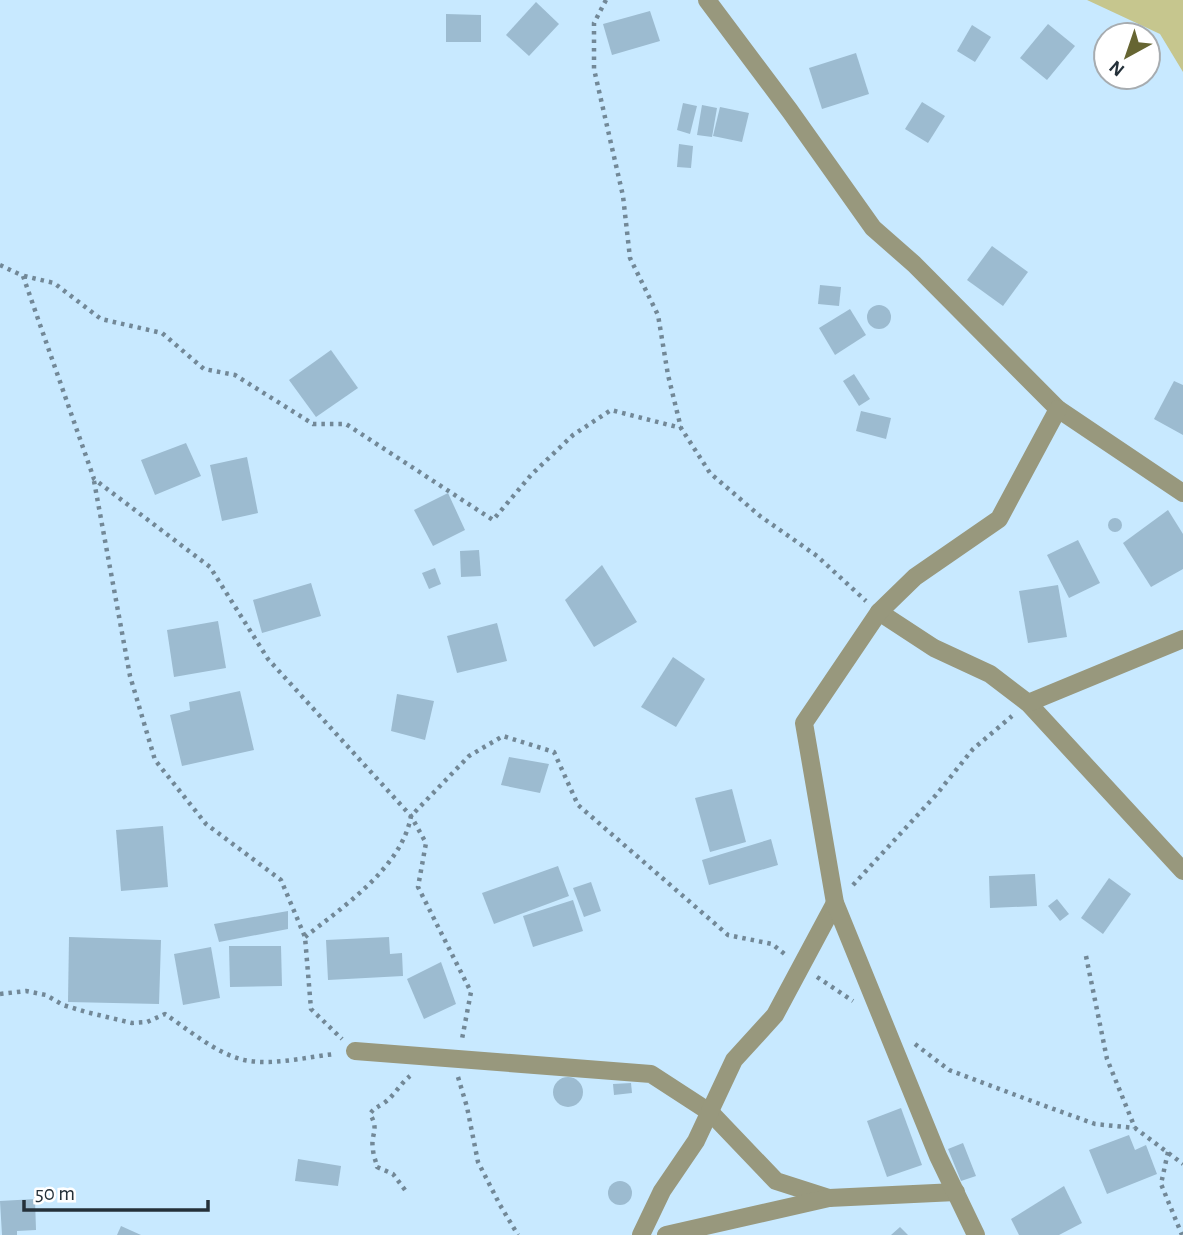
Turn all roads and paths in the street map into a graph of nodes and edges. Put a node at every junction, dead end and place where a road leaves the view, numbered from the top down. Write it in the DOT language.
graph roads {
  1 [pos="606,0"];
  2 [pos="707,0"];
  3 [pos="0,265"];
  4 [pos="23,276"];
  5 [pos="1058,409"];
  6 [pos="681,428"];
  7 [pos="94,479"];
  8 [pos="1183,493"];
  9 [pos="878,612"];
  10 [pos="1183,639"];
  11 [pos="1028,703"];
  12 [pos="411,816"];
  13 [pos="1183,871"];
  14 [pos="835,904"];
  15 [pos="305,937"];
  16 [pos="1086,956"];
  17 [pos="801,966"];
  18 [pos="0,994"];
  19 [pos="883,1021"];
  20 [pos="355,1051"];
  21 [pos="432,1057"];
  22 [pos="455,1059"];
  23 [pos="711,1113"];
  24 [pos="1135,1128"];
  25 [pos="1168,1152"];
  26 [pos="1183,1164"];
  27 [pos="405,1190"];
  28 [pos="956,1192"];
  29 [pos="829,1198"];
  30 [pos="518,1235"];
  31 [pos="641,1235"];
  32 [pos="666,1235"];
  33 [pos="976,1235"];
  34 [pos="1182,1235"];
  1 -- 6 [label="path"];
  2 -- 5 [label="street"];
  3 -- 4 [label="path"];
  4 -- 6 [label="path"];
  4 -- 7 [label="path"];
  5 -- 8 [label="street"];
  5 -- 9 [label="street"];
  6 -- 9 [label="path"];
  7 -- 12 [label="path"];
  7 -- 15 [label="path"];
  9 -- 11 [label="street"];
  9 -- 14 [label="street"];
  10 -- 11 [label="street"];
  11 -- 13 [label="street"];
  11 -- 14 [label="path"];
  12 -- 15 [label="path"];
  12 -- 17 [label="path"];
  12 -- 22 [label="path"];
  14 -- 17 [label="street"];
  14 -- 19 [label="street"];
  15 -- 20 [label="path"];
  16 -- 24 [label="path"];
  17 -- 19 [label="path"];
  17 -- 23 [label="street"];
  18 -- 20 [label="path"];
  19 -- 24 [label="path"];
  19 -- 28 [label="street"];
  20 -- 21 [label="street"];
  21 -- 22 [label="street"];
  21 -- 27 [label="path"];
  22 -- 23 [label="street"];
  22 -- 30 [label="path"];
  23 -- 29 [label="street"];
  23 -- 31 [label="street"];
  24 -- 25 [label="path"];
  25 -- 26 [label="path"];
  25 -- 34 [label="path"];
  28 -- 29 [label="street"];
  28 -- 33 [label="street"];
  29 -- 32 [label="street"];
}
